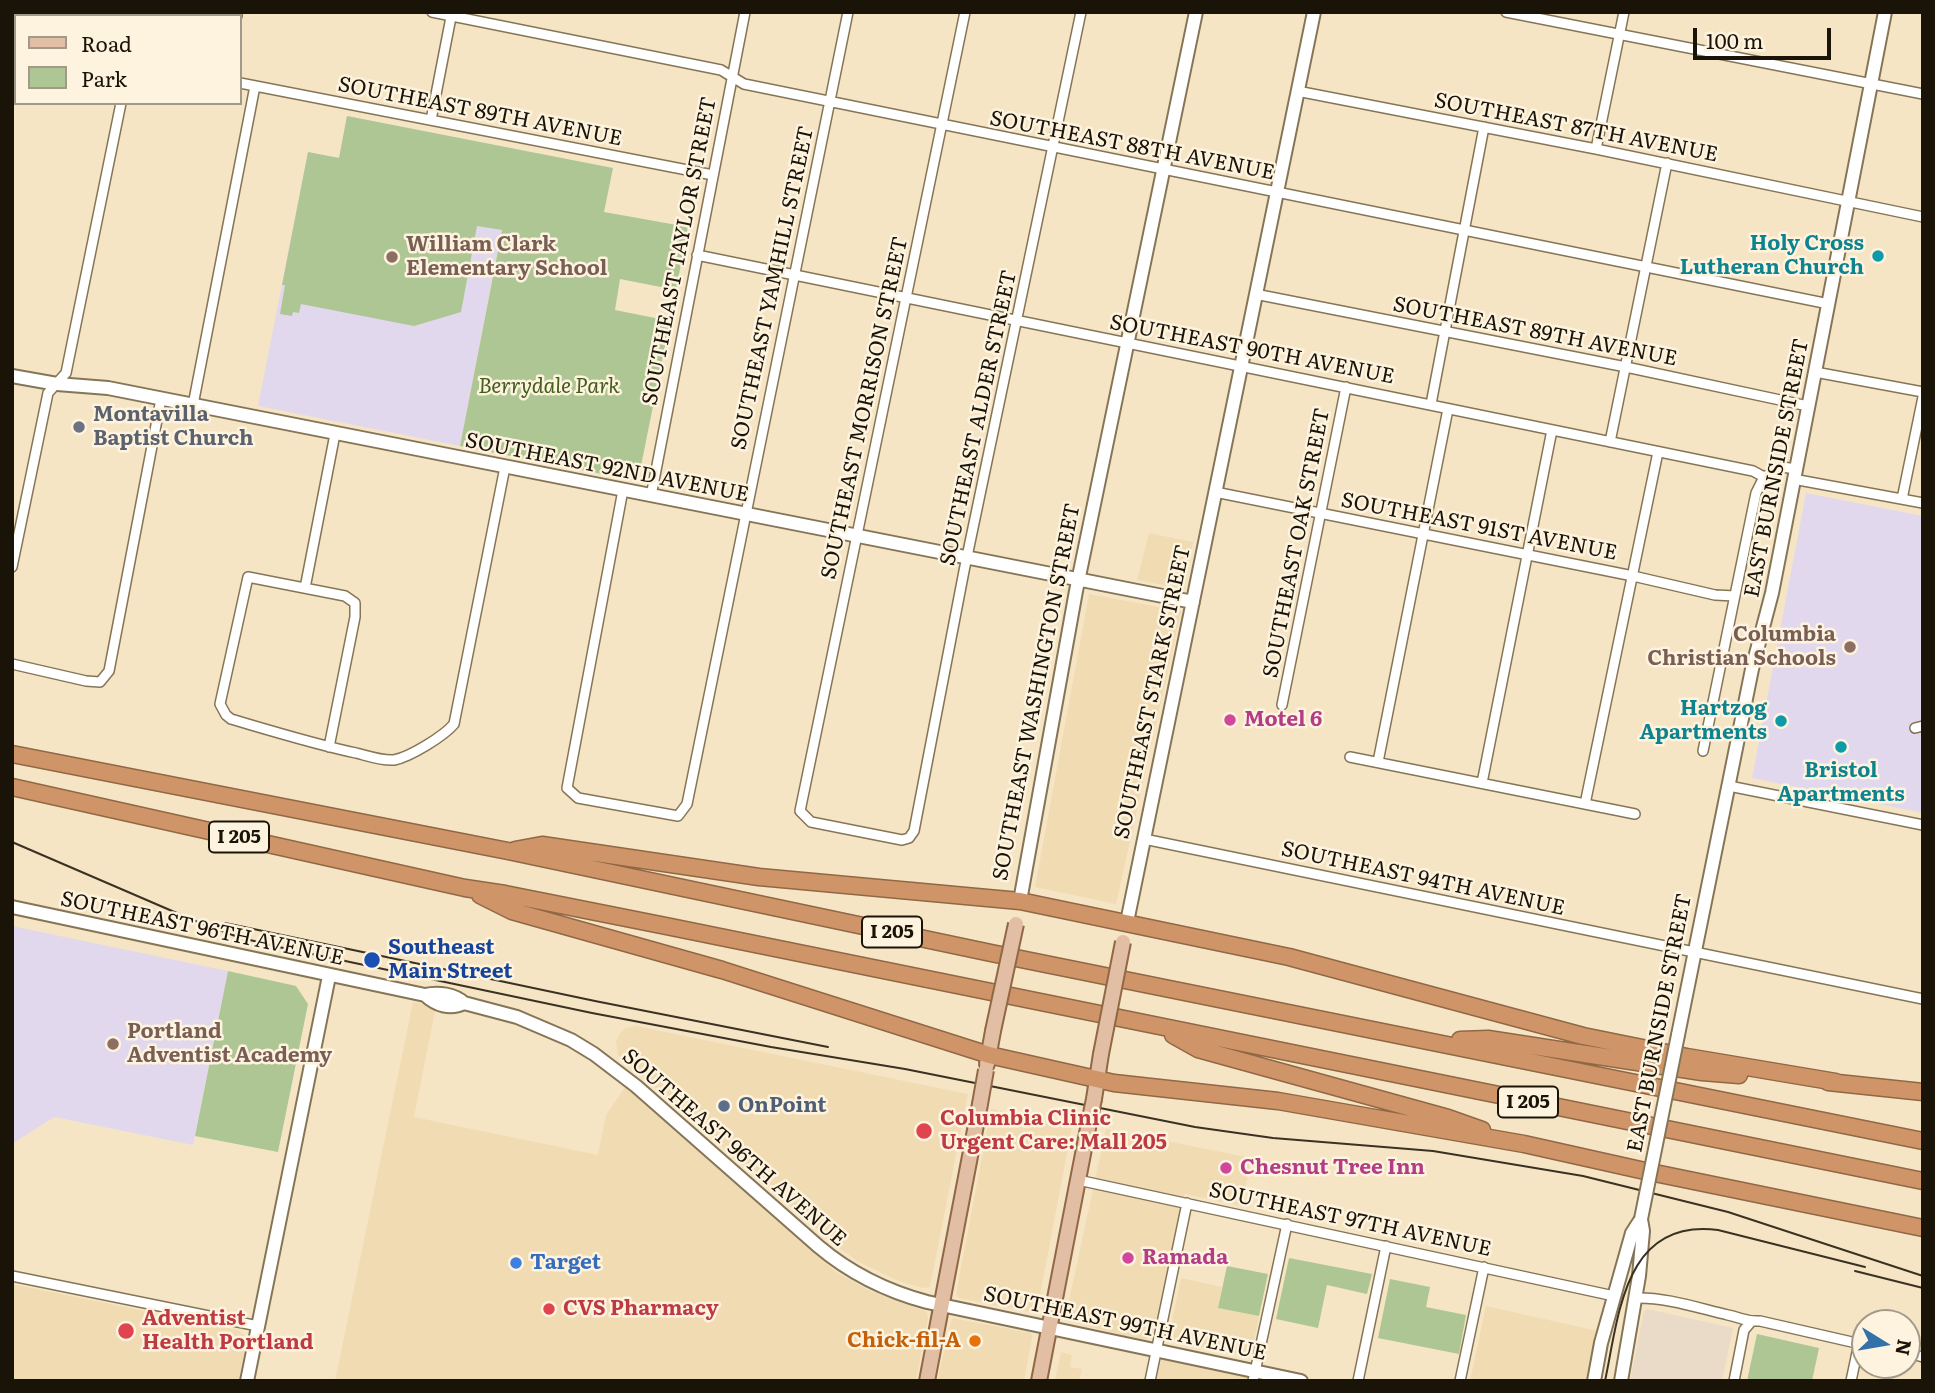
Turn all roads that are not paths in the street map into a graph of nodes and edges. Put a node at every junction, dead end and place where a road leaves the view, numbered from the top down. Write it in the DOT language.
graph roads {
  1 [pos="432,12"];
  2 [pos="745,12"];
  3 [pos="848,12"];
  4 [pos="965,12"];
  5 [pos="1081,12"];
  6 [pos="1196,12"];
  7 [pos="1314,12"];
  8 [pos="1506,12"];
  9 [pos="1624,12"];
  10 [pos="1885,12"];
  11 [pos="452,14"];
  12 [pos="1619,35"];
  13 [pos="732,77"];
  14 [pos="242,83"];
  15 [pos="1871,84"];
  16 [pos="255,86"];
  17 [pos="1297,91"];
  18 [pos="1923,94"];
  19 [pos="830,101"];
  20 [pos="121,105"];
  21 [pos="431,120"];
  22 [pos="942,125"];
  23 [pos="1484,127"];
  24 [pos="1053,148"];
  25 [pos="1596,149"];
  26 [pos="1667,163"];
  27 [pos="1164,170"];
  28 [pos="713,175"];
  29 [pos="1276,193"];
  30 [pos="1849,201"];
  31 [pos="1923,217"];
  32 [pos="1464,230"];
  33 [pos="697,255"];
  34 [pos="1647,266"];
  35 [pos="794,276"];
  36 [pos="1255,294"];
  37 [pos="906,298"];
  38 [pos="1829,304"];
  39 [pos="1017,321"];
  40 [pos="1444,332"];
  41 [pos="1129,343"];
  42 [pos="1241,366"];
  43 [pos="1626,367"];
  44 [pos="1815,372"];
  45 [pos="12,376"];
  46 [pos="57,384"];
  47 [pos="1346,387"];
  48 [pos="1923,394"];
  49 [pos="161,399"];
  50 [pos="1431,404"];
  51 [pos="193,405"];
  52 [pos="1808,406"];
  53 [pos="1448,409"];
  54 [pos="1552,430"];
  55 [pos="335,434"];
  56 [pos="1611,442"];
  57 [pos="1658,452"];
  58 [pos="505,467"];
  59 [pos="1794,474"];
  60 [pos="1764,477"];
  61 [pos="623,490"];
  62 [pos="1215,492"];
  63 [pos="650,496"];
  64 [pos="1902,499"];
  65 [pos="1923,503"];
  66 [pos="1321,513"];
  67 [pos="744,514"];
  68 [pos="1423,534"];
  69 [pos="856,536"];
  70 [pos="1528,555"];
  71 [pos="968,558"];
  72 [pos="12,567"];
  73 [pos="1633,576"];
  74 [pos="1079,579"];
  75 [pos="305,588"];
  76 [pos="1735,596"];
  77 [pos="1193,602"];
  78 [pos="12,664"];
  79 [pos="1282,705"];
  80 [pos="329,747"];
  81 [pos="1703,751"];
  82 [pos="12,754"];
  83 [pos="1350,757"];
  84 [pos="1378,762"];
  85 [pos="1482,783"];
  86 [pos="1729,786"];
  87 [pos="12,787"];
  88 [pos="1585,804"];
  89 [pos="1634,814"];
  90 [pos="1923,825"];
  91 [pos="914,831"];
  92 [pos="1144,839"];
  93 [pos="508,851"];
  94 [pos="465,888"];
  95 [pos="1020,901"];
  96 [pos="12,907"];
  97 [pos="1127,922"];
  98 [pos="1695,952"];
  99 [pos="329,976"];
  100 [pos="1923,999"];
  101 [pos="1158,1027"];
  102 [pos="1437,1042"];
  103 [pos="988,1063"];
  104 [pos="1097,1078"];
  105 [pos="1836,1082"];
  106 [pos="1923,1092"];
  107 [pos="1923,1141"];
  108 [pos="1524,1144"];
  109 [pos="1897,1176"];
  110 [pos="1078,1180"];
  111 [pos="1923,1181"];
  112 [pos="1923,1187"];
  113 [pos="1187,1203"];
  114 [pos="1641,1219"];
  115 [pos="1287,1224"];
  116 [pos="1923,1228"];
  117 [pos="1386,1246"];
  118 [pos="1484,1267"];
  119 [pos="12,1276"];
  120 [pos="1614,1296"];
  121 [pos="1635,1298"];
  122 [pos="941,1305"];
  123 [pos="1750,1323"];
  124 [pos="258,1326"];
  125 [pos="1049,1327"];
  126 [pos="1851,1342"];
  127 [pos="1156,1350"];
  128 [pos="1254,1376"];
  129 [pos="247,1381"];
  130 [pos="927,1381"];
  131 [pos="1039,1381"];
  132 [pos="1150,1381"];
  133 [pos="1301,1381"];
  134 [pos="1358,1381"];
  135 [pos="1460,1381"];
  136 [pos="1594,1381"];
  137 [pos="1621,1381"];
  138 [pos="1734,1381"];
  1 -- 11 [label="street, SOUTHEAST 88TH AVENUE"];
  2 -- 13 [label="street, SOUTHEAST TAYLOR STREET"];
  3 -- 19 [label="street, SOUTHEAST YAMHILL STREET"];
  4 -- 22 [label="street, SOUTHEAST MORRISON STREET"];
  5 -- 24 [label="street, SOUTHEAST ALDER STREET"];
  6 -- 27 [label="street, SOUTHEAST WASHINGTON STREET"];
  7 -- 17 [label="street, SOUTHEAST STARK STREET"];
  8 -- 12 [label="street"];
  9 -- 12 [label="street"];
  10 -- 15 [label="street, EAST BURNSIDE STREET"];
  11 -- 13 [label="street, SOUTHEAST 88TH AVENUE"];
  11 -- 21 [label="street"];
  12 -- 15 [label="street"];
  12 -- 25 [label="street"];
  13 -- 19 [label="street, SOUTHEAST 88TH AVENUE"];
  13 -- 28 [label="street, SOUTHEAST TAYLOR STREET"];
  14 -- 16 [label="street, SOUTHEAST 89TH AVENUE"];
  15 -- 18 [label="street"];
  15 -- 30 [label="street, EAST BURNSIDE STREET"];
  16 -- 21 [label="street, SOUTHEAST 89TH AVENUE"];
  16 -- 51 [label="street"];
  17 -- 23 [label="street, SOUTHEAST 87TH AVENUE"];
  17 -- 29 [label="street, SOUTHEAST STARK STREET"];
  19 -- 22 [label="street, SOUTHEAST 88TH AVENUE"];
  19 -- 35 [label="street, SOUTHEAST YAMHILL STREET"];
  20 -- 46 [label="street"];
  21 -- 28 [label="street, SOUTHEAST 89TH AVENUE"];
  22 -- 24 [label="street, SOUTHEAST 88TH AVENUE"];
  22 -- 37 [label="street, SOUTHEAST MORRISON STREET"];
  23 -- 25 [label="street, SOUTHEAST 87TH AVENUE"];
  23 -- 32 [label="street"];
  24 -- 27 [label="street, SOUTHEAST 88TH AVENUE"];
  24 -- 39 [label="street, SOUTHEAST ALDER STREET"];
  25 -- 26 [label="street, SOUTHEAST 87TH AVENUE"];
  26 -- 30 [label="street, SOUTHEAST 87TH AVENUE"];
  26 -- 34 [label="street"];
  27 -- 29 [label="street, SOUTHEAST 88TH AVENUE"];
  27 -- 41 [label="street, SOUTHEAST WASHINGTON STREET"];
  28 -- 33 [label="street, SOUTHEAST TAYLOR STREET"];
  29 -- 32 [label="street, SOUTHEAST 88TH AVENUE"];
  29 -- 36 [label="street, SOUTHEAST STARK STREET"];
  30 -- 31 [label="street, SOUTHEAST 87TH AVENUE"];
  30 -- 38 [label="street, EAST BURNSIDE STREET"];
  32 -- 34 [label="street, SOUTHEAST 88TH AVENUE"];
  32 -- 40 [label="street"];
  33 -- 35 [label="street, SOUTHEAST 90TH AVENUE"];
  33 -- 63 [label="street, SOUTHEAST TAYLOR STREET"];
  34 -- 38 [label="street, SOUTHEAST 88TH AVENUE"];
  34 -- 43 [label="street"];
  35 -- 37 [label="street, SOUTHEAST 90TH AVENUE"];
  35 -- 67 [label="street, SOUTHEAST YAMHILL STREET"];
  36 -- 40 [label="street, SOUTHEAST 89TH AVENUE"];
  36 -- 42 [label="street, SOUTHEAST STARK STREET"];
  37 -- 39 [label="street, SOUTHEAST 90TH AVENUE"];
  37 -- 69 [label="street, SOUTHEAST MORRISON STREET"];
  38 -- 44 [label="street, EAST BURNSIDE STREET"];
  39 -- 41 [label="street, SOUTHEAST 90TH AVENUE"];
  39 -- 71 [label="street, SOUTHEAST ALDER STREET"];
  40 -- 43 [label="street, SOUTHEAST 89TH AVENUE"];
  40 -- 50 [label="street"];
  41 -- 42 [label="street, SOUTHEAST 90TH AVENUE"];
  41 -- 74 [label="street, SOUTHEAST WASHINGTON STREET"];
  42 -- 47 [label="street, SOUTHEAST 90TH AVENUE"];
  42 -- 62 [label="street, SOUTHEAST STARK STREET"];
  43 -- 52 [label="street, SOUTHEAST 89TH AVENUE"];
  43 -- 56 [label="street"];
  44 -- 48 [label="street"];
  44 -- 52 [label="street, EAST BURNSIDE STREET"];
  45 -- 46 [label="street, SOUTHEAST 92ND AVENUE"];
  46 -- 49 [label="street, SOUTHEAST 92ND AVENUE"];
  46 -- 72 [label="street"];
  47 -- 50 [label="street, SOUTHEAST 90TH AVENUE"];
  47 -- 66 [label="street, SOUTHEAST OAK STREET"];
  48 -- 64 [label="street"];
  49 -- 51 [label="street, SOUTHEAST 92ND AVENUE"];
  49 -- 78 [label="street"];
  50 -- 53 [label="street, SOUTHEAST 90TH AVENUE"];
  51 -- 55 [label="street, SOUTHEAST 92ND AVENUE"];
  52 -- 59 [label="street, EAST BURNSIDE STREET"];
  53 -- 54 [label="street, SOUTHEAST 90TH AVENUE"];
  53 -- 68 [label="street"];
  54 -- 56 [label="street, SOUTHEAST 90TH AVENUE"];
  54 -- 70 [label="street"];
  55 -- 58 [label="street, SOUTHEAST 92ND AVENUE"];
  55 -- 75 [label="street"];
  56 -- 57 [label="street, SOUTHEAST 90TH AVENUE"];
  57 -- 60 [label="street, SOUTHEAST 90TH AVENUE"];
  57 -- 73 [label="street"];
  58 -- 61 [label="street, SOUTHEAST 92ND AVENUE"];
  58 -- 80 [label="street"];
  59 -- 60 [label="street"];
  59 -- 64 [label="street"];
  59 -- 86 [label="street, EAST BURNSIDE STREET"];
  60 -- 76 [label="street"];
  61 -- 63 [label="street, SOUTHEAST 92ND AVENUE"];
  61 -- 67 [label="street, SOUTHEAST YAMHILL STREET"];
  62 -- 66 [label="street, SOUTHEAST 91ST AVENUE"];
  62 -- 77 [label="street, SOUTHEAST STARK STREET"];
  63 -- 67 [label="street, SOUTHEAST 92ND AVENUE"];
  64 -- 65 [label="street"];
  66 -- 68 [label="street, SOUTHEAST 91ST AVENUE"];
  66 -- 79 [label="street, SOUTHEAST OAK STREET"];
  67 -- 69 [label="street, SOUTHEAST 92ND AVENUE"];
  68 -- 70 [label="street, SOUTHEAST 91ST AVENUE"];
  68 -- 84 [label="street"];
  69 -- 71 [label="street, SOUTHEAST 92ND AVENUE"];
  69 -- 91 [label="street, SOUTHEAST MORRISON STREET"];
  70 -- 73 [label="street, SOUTHEAST 91ST AVENUE"];
  70 -- 85 [label="street"];
  71 -- 74 [label="street, SOUTHEAST 92ND AVENUE"];
  71 -- 91 [label="street, SOUTHEAST ALDER STREET"];
  73 -- 76 [label="street, SOUTHEAST 91ST AVENUE"];
  73 -- 88 [label="street"];
  74 -- 77 [label="street, SOUTHEAST 92ND AVENUE"];
  74 -- 95 [label="street, SOUTHEAST WASHINGTON STREET"];
  75 -- 80 [label="street"];
  75 -- 80 [label="street"];
  76 -- 81 [label="street"];
  77 -- 92 [label="street, SOUTHEAST STARK STREET"];
  82 -- 93 [label="highway, I 205"];
  83 -- 84 [label="street"];
  84 -- 85 [label="street"];
  85 -- 88 [label="street"];
  86 -- 90 [label="street"];
  86 -- 98 [label="street, EAST BURNSIDE STREET"];
  87 -- 94 [label="highway, I 205"];
  88 -- 89 [label="street"];
  92 -- 97 [label="street, SOUTHEAST STARK STREET"];
  92 -- 98 [label="street, SOUTHEAST 94TH AVENUE"];
  93 -- 95 [label="highway"];
  93 -- 102 [label="highway, I 205"];
  94 -- 101 [label="highway, I 205"];
  94 -- 103 [label="highway"];
  95 -- 97 [label="highway"];
  95 -- 103 [label="main road, SOUTHEAST WASHINGTON STREET, bridge"];
  96 -- 99 [label="street, SOUTHEAST 96TH AVENUE"];
  97 -- 104 [label="main road, SOUTHEAST STARK STREET, bridge"];
  97 -- 105 [label="highway"];
  98 -- 100 [label="street, SOUTHEAST 94TH AVENUE"];
  98 -- 114 [label="street, EAST BURNSIDE STREET, bridge"];
  99 -- 122 [label="street, SOUTHEAST 96TH AVENUE"];
  99 -- 124 [label="street"];
  101 -- 108 [label="highway"];
  101 -- 109 [label="highway, I 205"];
  102 -- 105 [label="highway"];
  102 -- 107 [label="highway, I 205"];
  103 -- 104 [label="highway"];
  103 -- 122 [label="main road, SOUTHEAST WASHINGTON STREET, bridge"];
  104 -- 108 [label="highway"];
  104 -- 110 [label="main road, SOUTHEAST STARK STREET, bridge"];
  105 -- 106 [label="highway"];
  108 -- 116 [label="highway"];
  109 -- 111 [label="highway, I 205"];
  109 -- 112 [label="highway"];
  110 -- 113 [label="street, SOUTHEAST 97TH AVENUE"];
  110 -- 125 [label="main road, SOUTHEAST STARK STREET"];
  113 -- 115 [label="street, SOUTHEAST 97TH AVENUE"];
  113 -- 127 [label="street"];
  114 -- 120 [label="street, EAST BURNSIDE STREET"];
  114 -- 121 [label="street, EAST BURNSIDE STREET"];
  115 -- 117 [label="street, SOUTHEAST 97TH AVENUE"];
  115 -- 128 [label="street"];
  117 -- 118 [label="street, SOUTHEAST 97TH AVENUE"];
  117 -- 134 [label="street"];
  118 -- 120 [label="street, SOUTHEAST 97TH AVENUE"];
  118 -- 135 [label="street"];
  119 -- 124 [label="street"];
  120 -- 136 [label="street, EAST BURNSIDE STREET"];
  121 -- 123 [label="street"];
  121 -- 137 [label="street, EAST BURNSIDE STREET"];
  122 -- 125 [label="street, SOUTHEAST 99TH AVENUE"];
  122 -- 130 [label="main road, SOUTHEAST WASHINGTON STREET"];
  123 -- 126 [label="street"];
  123 -- 138 [label="street"];
  124 -- 129 [label="street"];
  125 -- 127 [label="street, SOUTHEAST 99TH AVENUE"];
  125 -- 131 [label="main road, SOUTHEAST STARK STREET"];
  127 -- 128 [label="street, SOUTHEAST 99TH AVENUE"];
  127 -- 132 [label="street"];
  128 -- 133 [label="street, SOUTHEAST 99TH AVENUE"];
}
